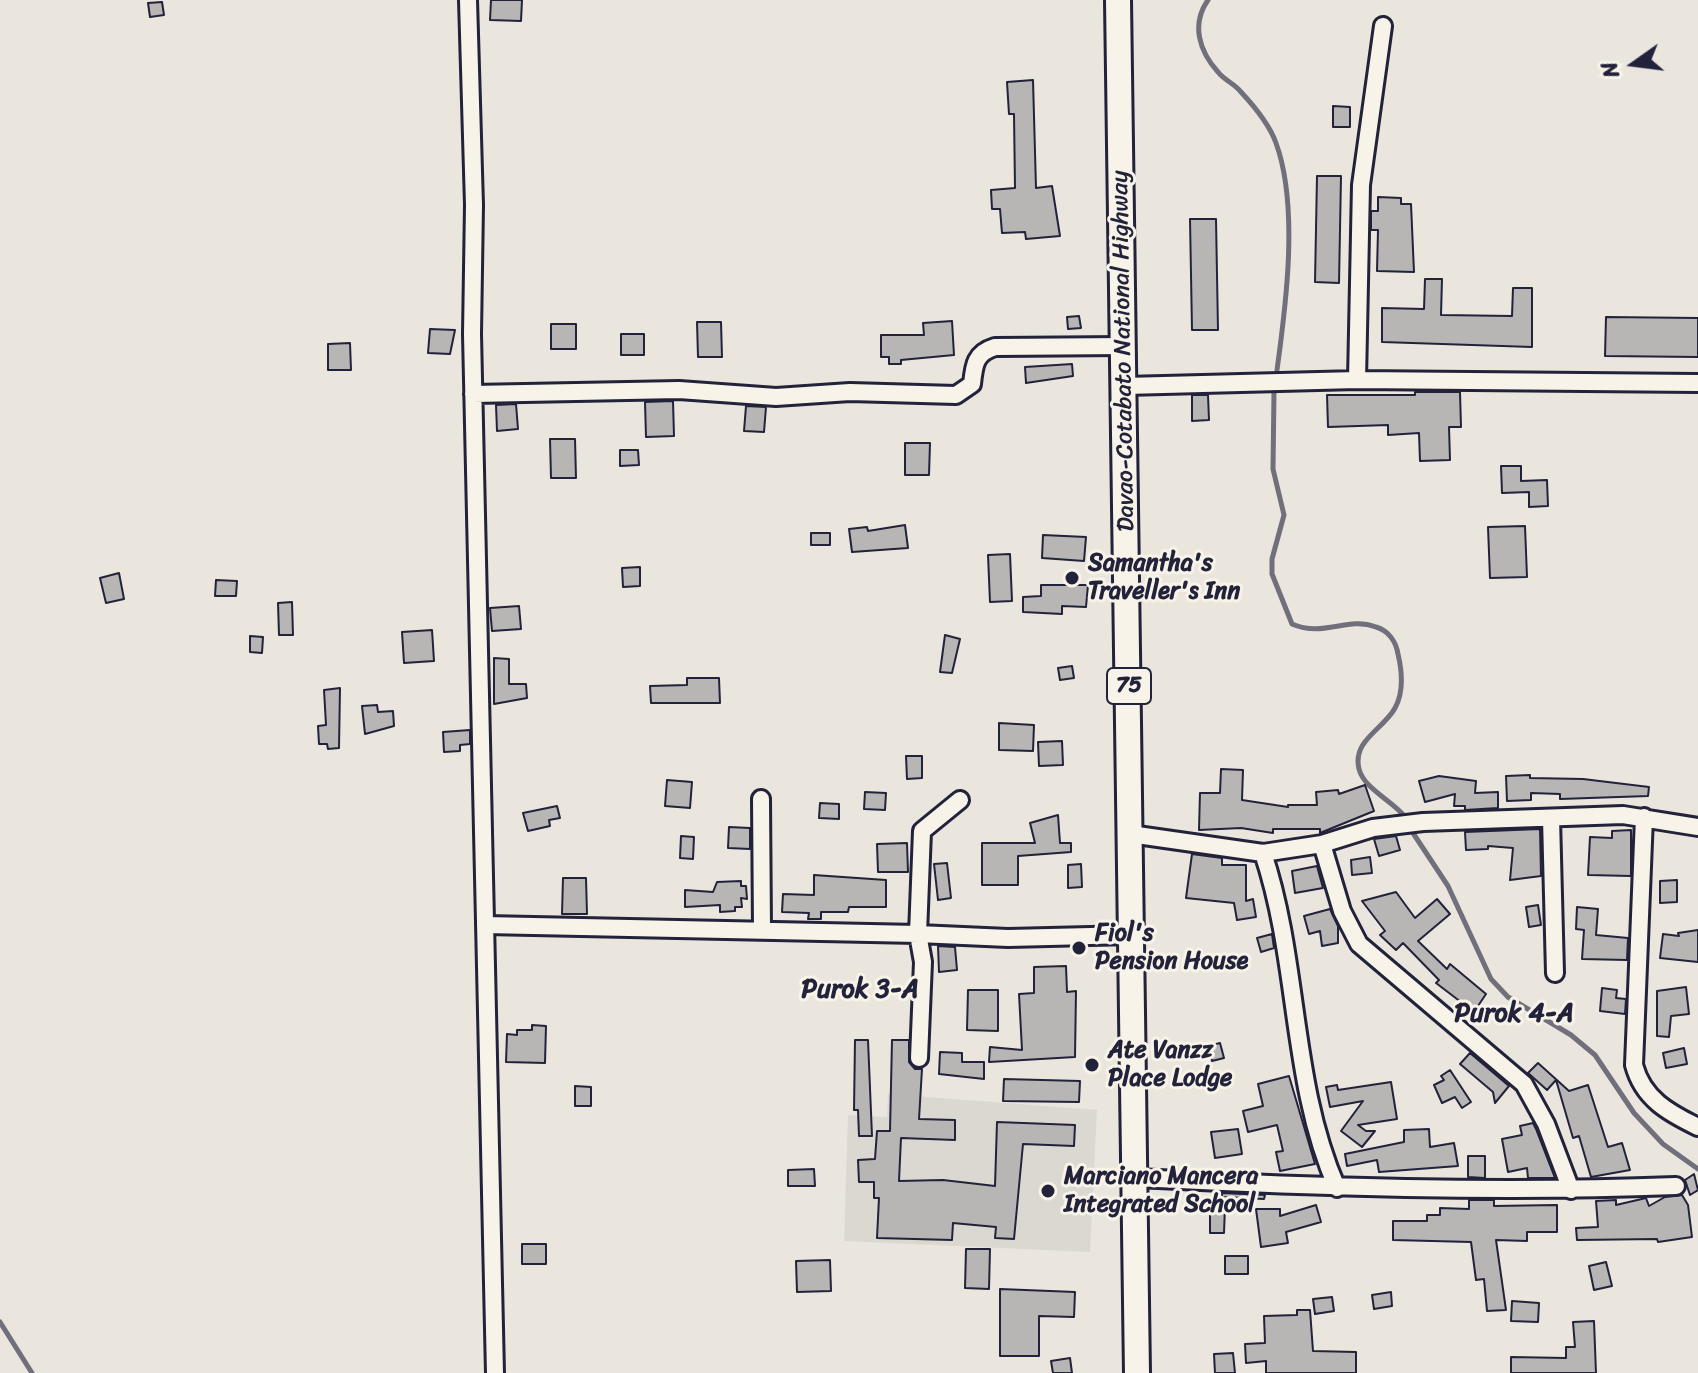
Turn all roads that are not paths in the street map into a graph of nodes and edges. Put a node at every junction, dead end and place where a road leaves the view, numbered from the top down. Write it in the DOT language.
graph roads {
  1 [pos="468,0"];
  2 [pos="1118,0"];
  3 [pos="1383,26"];
  4 [pos="1125,346"];
  5 [pos="1357,380"];
  6 [pos="1698,383"];
  7 [pos="1125,386"];
  8 [pos="473,394"];
  9 [pos="761,799"];
  10 [pos="960,800"];
  11 [pos="1644,817"];
  12 [pos="1551,818"];
  13 [pos="1698,827"];
  14 [pos="1130,834"];
  15 [pos="1322,844"];
  16 [pos="1263,853"];
  17 [pos="485,925"];
  18 [pos="762,929"];
  19 [pos="918,934"];
  20 [pos="1132,935"];
  21 [pos="1555,973"];
  22 [pos="919,1058"];
  23 [pos="1698,1127"];
  24 [pos="1136,1178"];
  25 [pos="1676,1186"];
  26 [pos="1337,1188"];
  27 [pos="1571,1190"];
  28 [pos="495,1373"];
  29 [pos="1137,1373"];
  1 -- 8 [label="street"];
  2 -- 4 [label="highway, Davao-Cotabato National Highway / 75"];
  3 -- 5 [label="street"];
  4 -- 7 [label="highway, Davao-Cotabato National Highway / 75"];
  4 -- 8 [label="street"];
  5 -- 6 [label="street"];
  5 -- 7 [label="street"];
  7 -- 14 [label="highway, Davao-Cotabato National Highway / 75"];
  8 -- 17 [label="street"];
  9 -- 18 [label="street"];
  10 -- 19 [label="street"];
  11 -- 12 [label="street"];
  11 -- 13 [label="street"];
  11 -- 23 [label="street"];
  12 -- 15 [label="street"];
  12 -- 21 [label="street"];
  14 -- 16 [label="street"];
  14 -- 20 [label="highway, Davao-Cotabato National Highway / 75"];
  15 -- 16 [label="street"];
  15 -- 27 [label="street"];
  16 -- 26 [label="street"];
  17 -- 18 [label="street"];
  17 -- 28 [label="street"];
  18 -- 19 [label="street"];
  19 -- 20 [label="street"];
  19 -- 22 [label="street"];
  20 -- 24 [label="highway, Davao-Cotabato National Highway / 75"];
  24 -- 26 [label="street"];
  24 -- 29 [label="highway, Davao-Cotabato National Highway / 75"];
  25 -- 27 [label="street"];
  26 -- 27 [label="street"];
}
